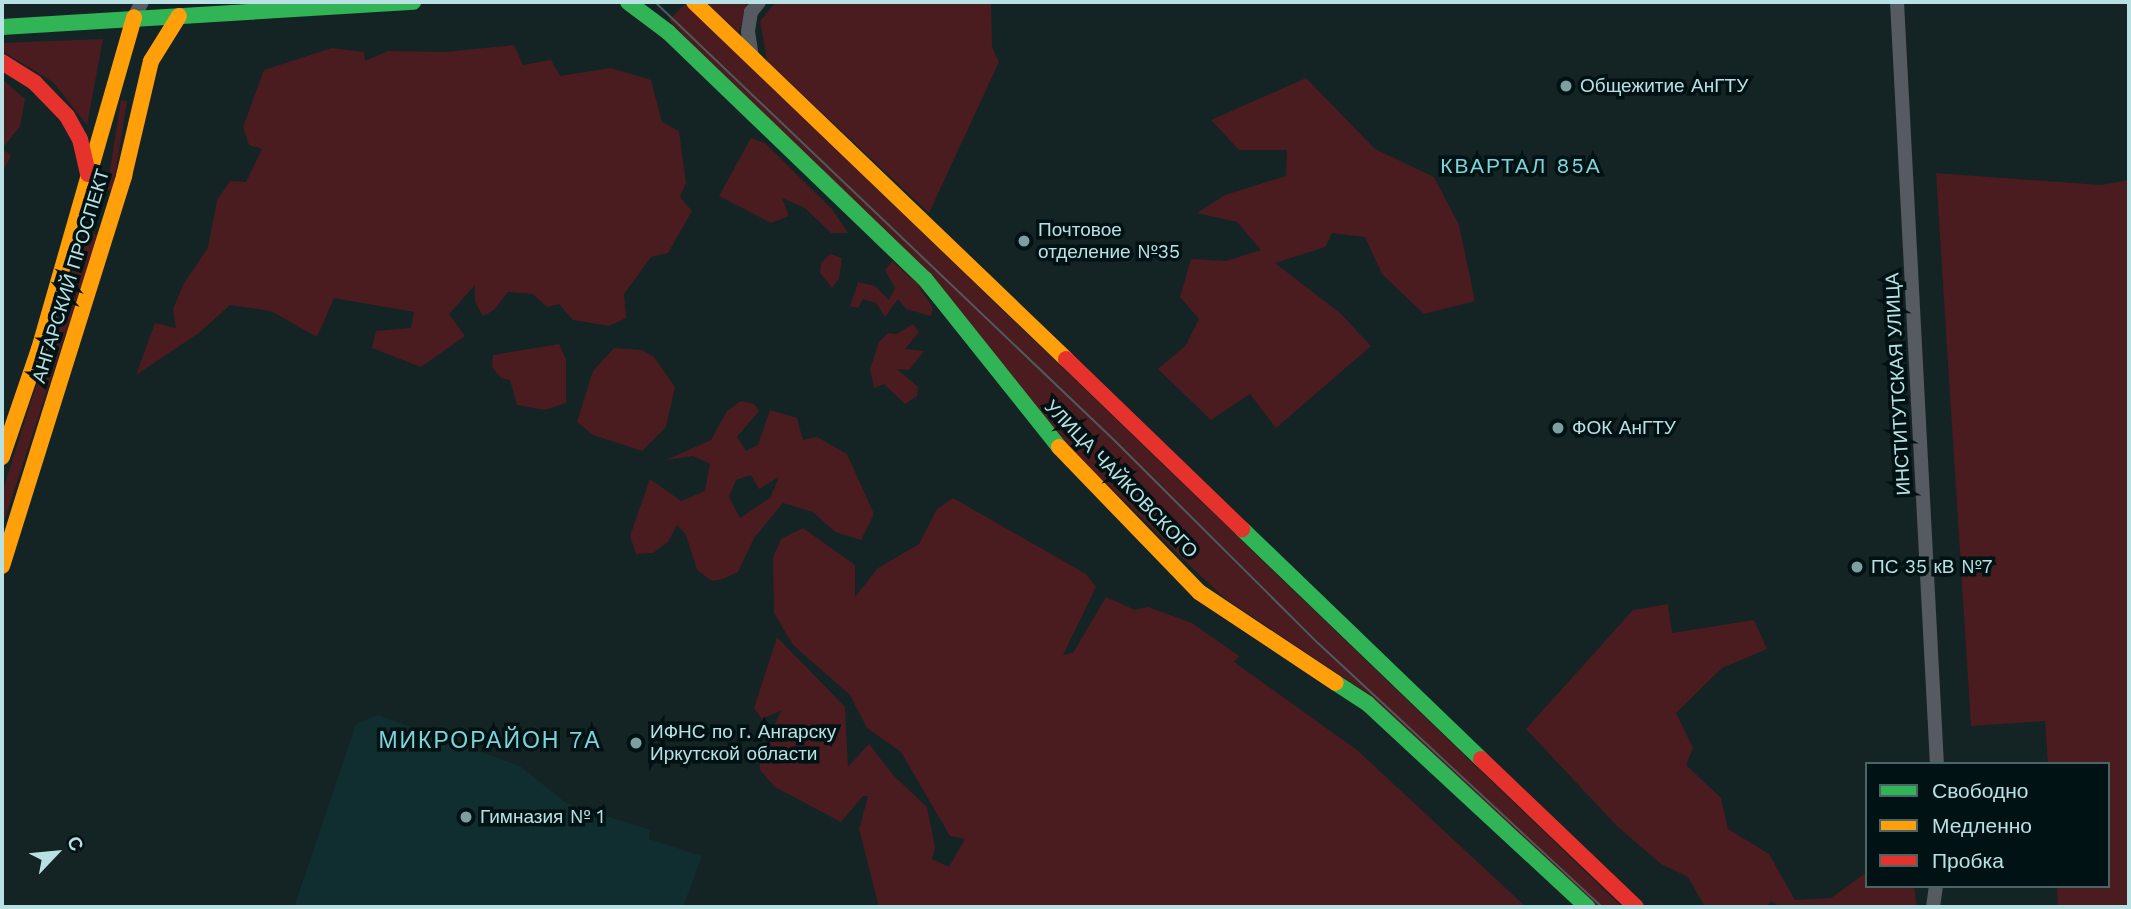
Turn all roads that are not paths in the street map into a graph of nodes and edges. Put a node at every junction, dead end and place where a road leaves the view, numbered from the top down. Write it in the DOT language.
graph roads {
  1 [pos="142,2"];
  2 [pos="413,2"];
  3 [pos="628,2"];
  4 [pos="694,2"];
  5 [pos="759,2"];
  6 [pos="1897,2"];
  7 [pos="182,9"];
  8 [pos="134,17"];
  9 [pos="2,27"];
  10 [pos="752,59"];
  11 [pos="2,62"];
  12 [pos="89,181"];
  13 [pos="78,217"];
  14 [pos="108,229"];
  15 [pos="2,457"];
  16 [pos="2,566"];
  17 [pos="1937,762"];
  18 [pos="1936,888"];
  19 [pos="1587,907"];
  20 [pos="1636,907"];
  21 [pos="1933,907"];
  1 -- 8 [label="street, АНГАРСКИЙ ПРОСПЕКТ"];
  2 -- 7 [label="main road"];
  3 -- 19 [label="main road, УЛИЦА ЧАЙКОВСКОГО"];
  4 -- 10 [label="main road"];
  5 -- 10 [label="street"];
  6 -- 17 [label="street, ИНСТИТУТСКАЯ УЛИЦА"];
  7 -- 8 [label="main road"];
  7 -- 14 [label="main road, АНГАРСКИЙ ПРОСПЕКТ"];
  8 -- 9 [label="main road"];
  8 -- 12 [label="main road, АНГАРСКИЙ ПРОСПЕКТ"];
  10 -- 20 [label="main road"];
  11 -- 12 [label="main road"];
  12 -- 13 [label="main road, АНГАРСКИЙ ПРОСПЕКТ"];
  13 -- 14 [label="main road"];
  13 -- 15 [label="main road, АНГАРСКИЙ ПРОСПЕКТ"];
  14 -- 16 [label="main road, АНГАРСКИЙ ПРОСПЕКТ"];
  18 -- 21 [label="street"];
}
